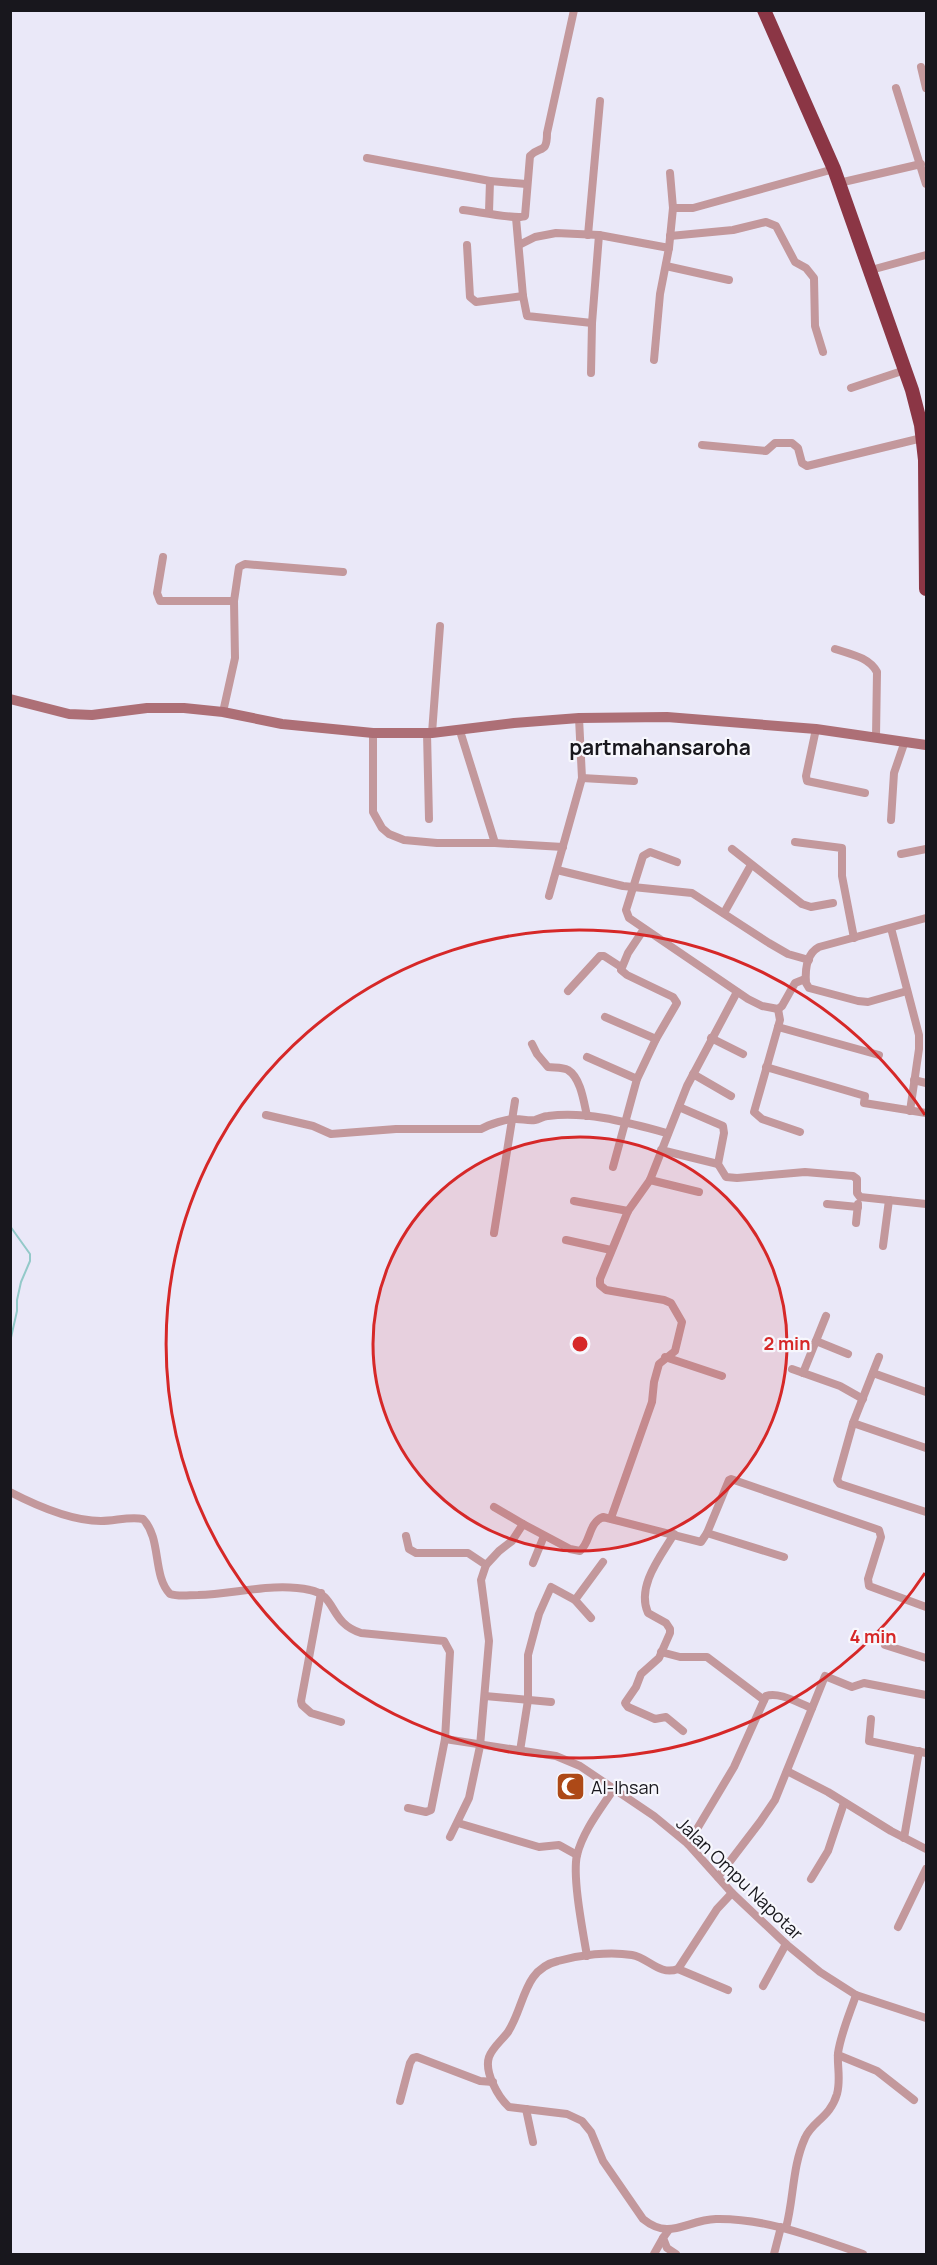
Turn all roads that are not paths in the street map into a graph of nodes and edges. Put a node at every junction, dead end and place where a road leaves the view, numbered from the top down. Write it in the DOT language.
graph roads {
  1 [pos="573,10"];
  2 [pos="764,10"];
  3 [pos="921,67"];
  4 [pos="897,88"];
  5 [pos="927,88"];
  6 [pos="600,101"];
  7 [pos="367,158"];
  8 [pos="921,164"];
  9 [pos="834,169"];
  10 [pos="670,173"];
  11 [pos="490,181"];
  12 [pos="839,183"];
  13 [pos="526,184"];
  14 [pos="927,184"];
  15 [pos="673,208"];
  16 [pos="463,210"];
  17 [pos="489,212"];
  18 [pos="516,218"];
  19 [pos="588,235"];
  20 [pos="599,235"];
  21 [pos="670,236"];
  22 [pos="467,245"];
  23 [pos="519,245"];
  24 [pos="669,248"];
  25 [pos="927,255"];
  26 [pos="666,266"];
  27 [pos="871,270"];
  28 [pos="729,280"];
  29 [pos="523,296"];
  30 [pos="592,323"];
  31 [pos="823,352"];
  32 [pos="654,360"];
  33 [pos="905,370"];
  34 [pos="591,373"];
  35 [pos="851,388"];
  36 [pos="922,438"];
  37 [pos="702,445"];
  38 [pos="926,460"];
  39 [pos="163,557"];
  40 [pos="343,572"];
  41 [pos="926,582"];
  42 [pos="927,589"];
  43 [pos="234,601"];
  44 [pos="440,626"];
  45 [pos="835,649"];
  46 [pos="10,699"];
  47 [pos="223,712"];
  48 [pos="579,718"];
  49 [pos="816,729"];
  50 [pos="460,731"];
  51 [pos="374,733"];
  52 [pos="429,733"];
  53 [pos="876,737"];
  54 [pos="905,741"];
  55 [pos="927,745"];
  56 [pos="582,778"];
  57 [pos="633,781"];
  58 [pos="865,793"];
  59 [pos="429,819"];
  60 [pos="891,820"];
  61 [pos="795,842"];
  62 [pos="495,843"];
  63 [pos="563,847"];
  64 [pos="732,849"];
  65 [pos="927,849"];
  66 [pos="901,854"];
  67 [pos="677,862"];
  68 [pos="751,865"];
  69 [pos="556,870"];
  70 [pos="634,888"];
  71 [pos="549,896"];
  72 [pos="833,903"];
  73 [pos="724,913"];
  74 [pos="927,918"];
  75 [pos="891,928"];
  76 [pos="644,929"];
  77 [pos="854,938"];
  78 [pos="808,960"];
  79 [pos="621,967"];
  80 [pos="806,979"];
  81 [pos="568,991"];
  82 [pos="908,991"];
  83 [pos="737,992"];
  84 [pos="778,1009"];
  85 [pos="605,1017"];
  86 [pos="778,1027"];
  87 [pos="711,1038"];
  88 [pos="656,1039"];
  89 [pos="532,1044"];
  90 [pos="743,1054"];
  91 [pos="879,1055"];
  92 [pos="587,1057"];
  93 [pos="766,1067"];
  94 [pos="693,1074"];
  95 [pos="637,1079"];
  96 [pos="914,1080"];
  97 [pos="927,1083"];
  98 [pos="731,1096"];
  99 [pos="515,1101"];
  100 [pos="680,1107"];
  101 [pos="910,1111"];
  102 [pos="927,1113"];
  103 [pos="266,1115"];
  104 [pos="587,1116"];
  105 [pos="512,1119"];
  106 [pos="624,1122"];
  107 [pos="800,1132"];
  108 [pos="668,1133"];
  109 [pos="661,1150"];
  110 [pos="718,1164"];
  111 [pos="613,1167"];
  112 [pos="650,1180"];
  113 [pos="699,1192"];
  114 [pos="858,1196"];
  115 [pos="889,1200"];
  116 [pos="574,1201"];
  117 [pos="827,1204"];
  118 [pos="927,1204"];
  119 [pos="858,1207"];
  120 [pos="628,1211"];
  121 [pos="856,1223"];
  122 [pos="494,1233"];
  123 [pos="566,1240"];
  124 [pos="883,1246"];
  125 [pos="611,1250"];
  126 [pos="826,1316"];
  127 [pos="816,1341"];
  128 [pos="848,1354"];
  129 [pos="879,1357"];
  130 [pos="665,1358"];
  131 [pos="792,1369"];
  132 [pos="803,1373"];
  133 [pos="873,1373"];
  134 [pos="722,1376"];
  135 [pos="927,1392"];
  136 [pos="863,1399"];
  137 [pos="853,1423"];
  138 [pos="927,1448"];
  139 [pos="10,1492"];
  140 [pos="494,1507"];
  141 [pos="927,1512"];
  142 [pos="611,1518"];
  143 [pos="523,1524"];
  144 [pos="707,1533"];
  145 [pos="674,1534"];
  146 [pos="406,1536"];
  147 [pos="544,1536"];
  148 [pos="784,1557"];
  149 [pos="603,1562"];
  150 [pos="533,1563"];
  151 [pos="486,1565"];
  152 [pos="321,1593"];
  153 [pos="574,1600"];
  154 [pos="927,1608"];
  155 [pos="591,1618"];
  156 [pos="885,1645"];
  157 [pos="662,1652"];
  158 [pos="927,1658"];
  159 [pos="927,1695"];
  160 [pos="485,1696"];
  161 [pos="528,1700"];
  162 [pos="764,1700"];
  163 [pos="551,1702"];
  164 [pos="812,1708"];
  165 [pos="871,1719"];
  166 [pos="341,1722"];
  167 [pos="683,1731"];
  168 [pos="446,1739"];
  169 [pos="480,1746"];
  170 [pos="520,1751"];
  171 [pos="923,1752"];
  172 [pos="787,1771"];
  173 [pos="613,1790"];
  174 [pos="844,1803"];
  175 [pos="408,1809"];
  176 [pos="458,1823"];
  177 [pos="450,1837"];
  178 [pos="904,1838"];
  179 [pos="688,1844"];
  180 [pos="927,1849"];
  181 [pos="577,1855"];
  182 [pos="927,1869"];
  183 [pos="718,1877"];
  184 [pos="812,1879"];
  185 [pos="732,1893"];
  186 [pos="898,1927"];
  187 [pos="786,1944"];
  188 [pos="587,1956"];
  189 [pos="678,1969"];
  190 [pos="763,1986"];
  191 [pos="728,1990"];
  192 [pos="856,1995"];
  193 [pos="927,2018"];
  194 [pos="838,2055"];
  195 [pos="493,2082"];
  196 [pos="914,2100"];
  197 [pos="400,2101"];
  198 [pos="526,2109"];
  199 [pos="533,2142"];
  200 [pos="783,2228"];
  201 [pos="665,2234"];
  202 [pos="654,2254"];
  203 [pos="676,2254"];
  204 [pos="774,2254"];
  205 [pos="863,2254"];
  1 -- 13 [label="street"];
  2 -- 9 [label="highway"];
  3 -- 5 [label="street"];
  4 -- 8 [label="street"];
  6 -- 19 [label="street"];
  7 -- 11 [label="street"];
  8 -- 12 [label="street"];
  8 -- 14 [label="street"];
  9 -- 12 [label="highway"];
  9 -- 15 [label="street"];
  10 -- 15 [label="street"];
  11 -- 13 [label="street"];
  11 -- 17 [label="street"];
  12 -- 27 [label="highway"];
  13 -- 18 [label="street"];
  15 -- 21 [label="street"];
  16 -- 17 [label="street"];
  17 -- 18 [label="street"];
  18 -- 23 [label="street"];
  19 -- 20 [label="street"];
  19 -- 23 [label="street"];
  20 -- 24 [label="street"];
  20 -- 30 [label="street"];
  21 -- 24 [label="street"];
  21 -- 31 [label="street"];
  22 -- 29 [label="street"];
  23 -- 29 [label="street"];
  24 -- 26 [label="street"];
  25 -- 27 [label="street"];
  26 -- 28 [label="street"];
  26 -- 32 [label="street"];
  27 -- 33 [label="highway"];
  29 -- 30 [label="street"];
  30 -- 34 [label="street"];
  33 -- 35 [label="street"];
  33 -- 36 [label="highway"];
  36 -- 37 [label="street"];
  36 -- 38 [label="highway"];
  38 -- 41 [label="highway"];
  39 -- 43 [label="street"];
  40 -- 43 [label="street"];
  41 -- 42 [label="highway"];
  43 -- 47 [label="street"];
  44 -- 52 [label="street"];
  45 -- 53 [label="street"];
  46 -- 47 [label="main road"];
  47 -- 51 [label="main road"];
  48 -- 49 [label="main road"];
  48 -- 50 [label="main road"];
  48 -- 56 [label="street"];
  49 -- 53 [label="main road"];
  49 -- 58 [label="street"];
  50 -- 52 [label="main road"];
  50 -- 62 [label="street"];
  51 -- 52 [label="main road"];
  51 -- 62 [label="street"];
  52 -- 59 [label="street"];
  53 -- 54 [label="main road"];
  54 -- 55 [label="main road"];
  54 -- 60 [label="street"];
  56 -- 57 [label="street"];
  56 -- 63 [label="street"];
  61 -- 77 [label="street"];
  62 -- 63 [label="street"];
  63 -- 69 [label="street"];
  64 -- 68 [label="street"];
  65 -- 66 [label="street"];
  67 -- 70 [label="street"];
  68 -- 72 [label="street"];
  68 -- 73 [label="street"];
  69 -- 70 [label="street"];
  69 -- 71 [label="street"];
  70 -- 73 [label="street"];
  70 -- 76 [label="street"];
  73 -- 78 [label="street"];
  74 -- 75 [label="street"];
  75 -- 77 [label="street"];
  75 -- 82 [label="street"];
  76 -- 79 [label="street"];
  76 -- 83 [label="street"];
  77 -- 78 [label="street"];
  78 -- 80 [label="street"];
  79 -- 81 [label="street"];
  79 -- 88 [label="street"];
  80 -- 82 [label="street"];
  80 -- 84 [label="street"];
  82 -- 96 [label="street"];
  83 -- 84 [label="street"];
  83 -- 87 [label="street"];
  84 -- 86 [label="street"];
  85 -- 88 [label="street"];
  86 -- 91 [label="street"];
  86 -- 93 [label="street"];
  87 -- 90 [label="street"];
  87 -- 94 [label="street"];
  88 -- 95 [label="street"];
  89 -- 104 [label="street"];
  92 -- 95 [label="street"];
  93 -- 101 [label="street"];
  93 -- 107 [label="street"];
  94 -- 98 [label="street"];
  94 -- 100 [label="street"];
  95 -- 106 [label="street"];
  96 -- 97 [label="street"];
  96 -- 101 [label="street"];
  99 -- 105 [label="street"];
  100 -- 108 [label="street"];
  100 -- 110 [label="street"];
  101 -- 102 [label="street"];
  103 -- 105 [label="street"];
  104 -- 105 [label="street"];
  104 -- 106 [label="street"];
  105 -- 122 [label="street"];
  106 -- 108 [label="street"];
  106 -- 111 [label="street"];
  108 -- 109 [label="street"];
  109 -- 110 [label="street"];
  109 -- 112 [label="street"];
  110 -- 114 [label="street"];
  112 -- 113 [label="street"];
  112 -- 120 [label="street"];
  114 -- 115 [label="street"];
  114 -- 119 [label="street"];
  115 -- 118 [label="street"];
  115 -- 124 [label="street"];
  116 -- 120 [label="street"];
  117 -- 119 [label="street"];
  119 -- 121 [label="street"];
  120 -- 125 [label="street"];
  123 -- 125 [label="street"];
  125 -- 130 [label="street"];
  126 -- 127 [label="street"];
  127 -- 128 [label="street"];
  127 -- 132 [label="street"];
  129 -- 133 [label="street"];
  130 -- 134 [label="street"];
  130 -- 142 [label="street"];
  131 -- 132 [label="street"];
  132 -- 136 [label="street"];
  133 -- 135 [label="street"];
  133 -- 136 [label="street"];
  136 -- 137 [label="street"];
  137 -- 138 [label="street"];
  137 -- 141 [label="street"];
  139 -- 152 [label="street"];
  140 -- 143 [label="street"];
  142 -- 145 [label="street"];
  142 -- 147 [label="street"];
  143 -- 147 [label="street"];
  143 -- 151 [label="street"];
  144 -- 145 [label="street"];
  144 -- 148 [label="street"];
  144 -- 154 [label="street"];
  145 -- 157 [label="street"];
  146 -- 151 [label="street"];
  147 -- 150 [label="street"];
  149 -- 153 [label="street"];
  151 -- 160 [label="street"];
  152 -- 166 [label="street"];
  152 -- 168 [label="street"];
  153 -- 155 [label="street"];
  153 -- 161 [label="street"];
  156 -- 158 [label="street"];
  157 -- 162 [label="street"];
  157 -- 167 [label="street"];
  159 -- 164 [label="street"];
  160 -- 161 [label="street"];
  160 -- 169 [label="street"];
  161 -- 163 [label="street"];
  161 -- 170 [label="street"];
  162 -- 164 [label="street"];
  162 -- 179 [label="street"];
  164 -- 172 [label="street"];
  165 -- 171 [label="street"];
  168 -- 169 [label="street, Jalan Ompu Napotar"];
  168 -- 175 [label="street"];
  169 -- 170 [label="street, Jalan Ompu Napotar"];
  169 -- 176 [label="street"];
  170 -- 173 [label="street, Jalan Ompu Napotar"];
  171 -- 178 [label="street"];
  172 -- 174 [label="street"];
  172 -- 183 [label="street"];
  173 -- 179 [label="street, Jalan Ompu Napotar"];
  173 -- 181 [label="street"];
  174 -- 178 [label="street"];
  174 -- 184 [label="street"];
  176 -- 177 [label="street"];
  176 -- 181 [label="street"];
  178 -- 180 [label="street"];
  179 -- 183 [label="street, Jalan Ompu Napotar"];
  181 -- 188 [label="street"];
  182 -- 186 [label="street"];
  183 -- 185 [label="street, Jalan Ompu Napotar"];
  185 -- 187 [label="street, Jalan Ompu Napotar"];
  185 -- 189 [label="street"];
  187 -- 190 [label="street"];
  187 -- 192 [label="street, Jalan Ompu Napotar"];
  188 -- 189 [label="street"];
  188 -- 195 [label="street"];
  189 -- 191 [label="street"];
  192 -- 193 [label="street, Jalan Ompu Napotar"];
  192 -- 194 [label="street"];
  194 -- 196 [label="street"];
  194 -- 200 [label="street"];
  195 -- 197 [label="street"];
  195 -- 198 [label="street"];
  198 -- 199 [label="street"];
  198 -- 201 [label="street"];
  200 -- 201 [label="street"];
  200 -- 204 [label="street"];
  200 -- 205 [label="street"];
  201 -- 202 [label="street"];
  201 -- 203 [label="street"];
}
